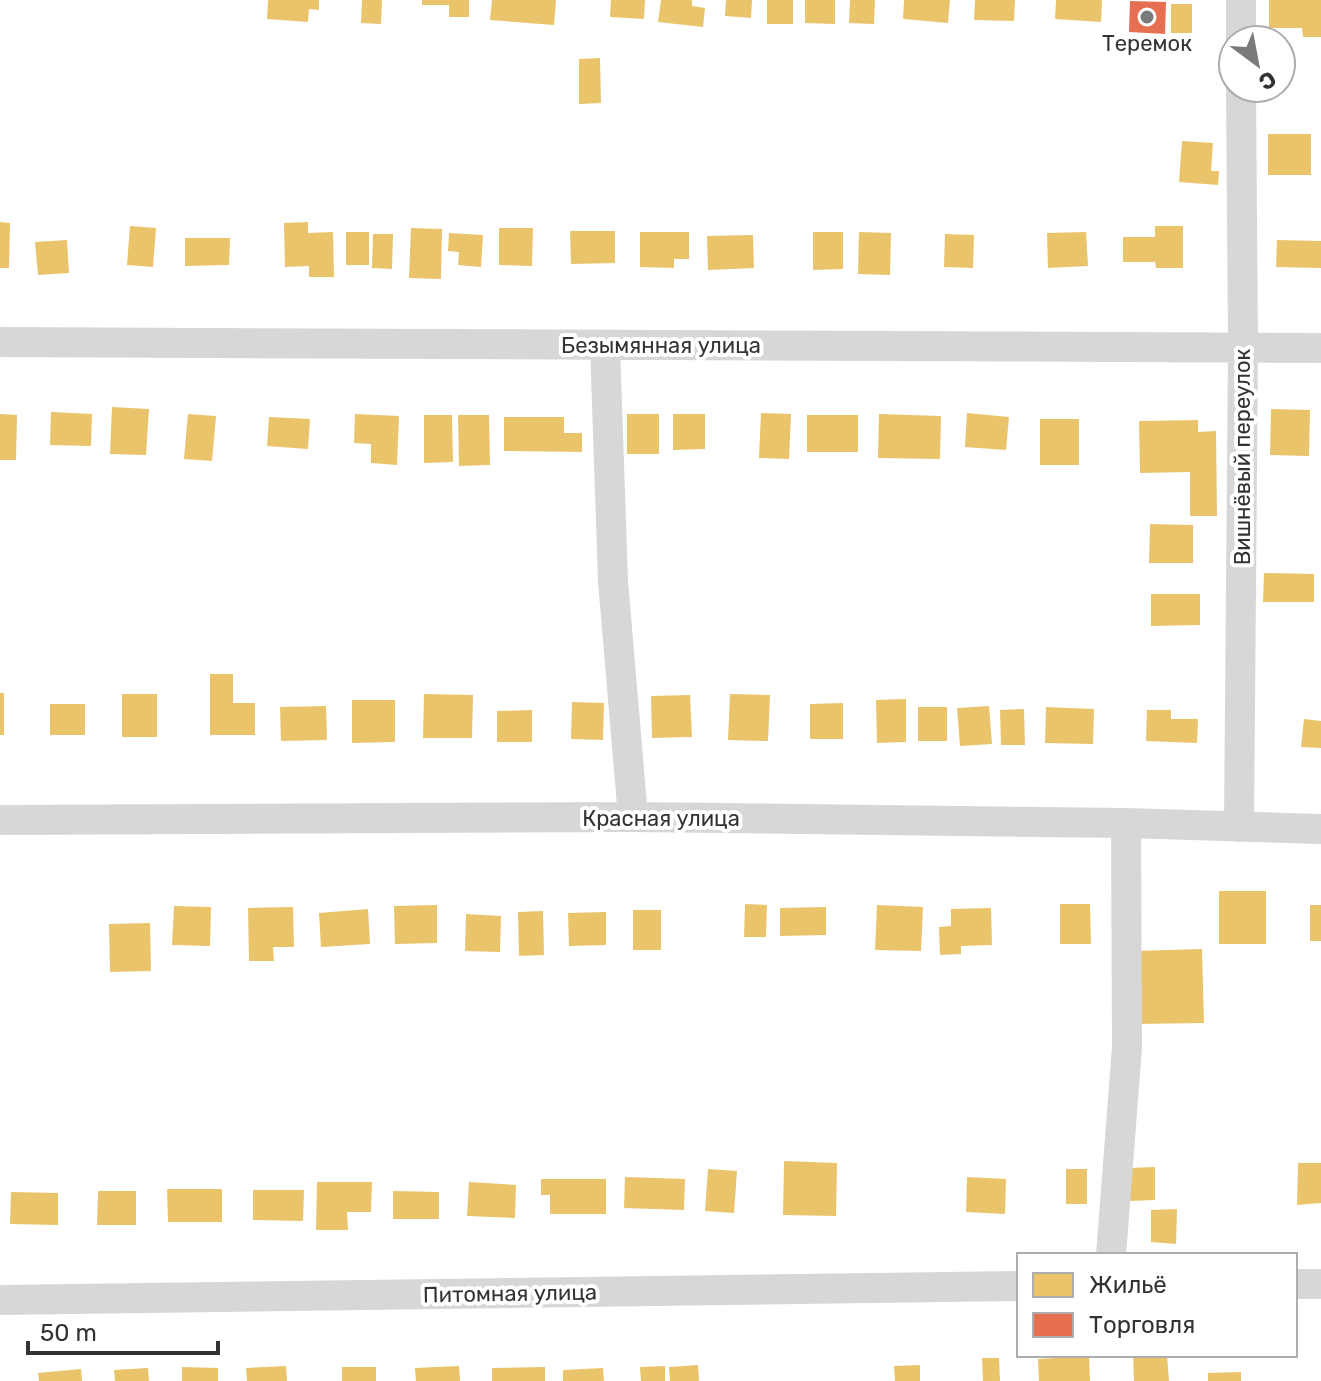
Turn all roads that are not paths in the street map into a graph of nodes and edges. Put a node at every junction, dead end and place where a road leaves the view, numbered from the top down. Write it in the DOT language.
graph roads {
  1 [pos="1241,0"];
  2 [pos="1241,24"];
  3 [pos="1241,104"];
  4 [pos="0,342"];
  5 [pos="605,345"];
  6 [pos="1243,347"];
  7 [pos="1321,348"];
  8 [pos="633,817"];
  9 [pos="0,820"];
  10 [pos="1126,823"];
  11 [pos="1239,827"];
  12 [pos="1321,829"];
  13 [pos="1111,1253"];
  14 [pos="1297,1284"];
  15 [pos="1321,1284"];
  16 [pos="1017,1286"];
  17 [pos="0,1300"];
  1 -- 2 [label="street"];
  3 -- 6 [label="street, Вишнёвый переулок"];
  4 -- 5 [label="street, Безымянная улица"];
  5 -- 6 [label="street, Безымянная улица"];
  5 -- 8 [label="street"];
  6 -- 7 [label="street, Безымянная улица"];
  6 -- 11 [label="street, Вишнёвый переулок"];
  8 -- 9 [label="street, Красная улица"];
  8 -- 10 [label="street, Красная улица"];
  10 -- 11 [label="street, Красная улица"];
  10 -- 13 [label="street"];
  11 -- 12 [label="street, Красная улица"];
  14 -- 15 [label="street"];
  16 -- 17 [label="street, Питомная улица"];
}
